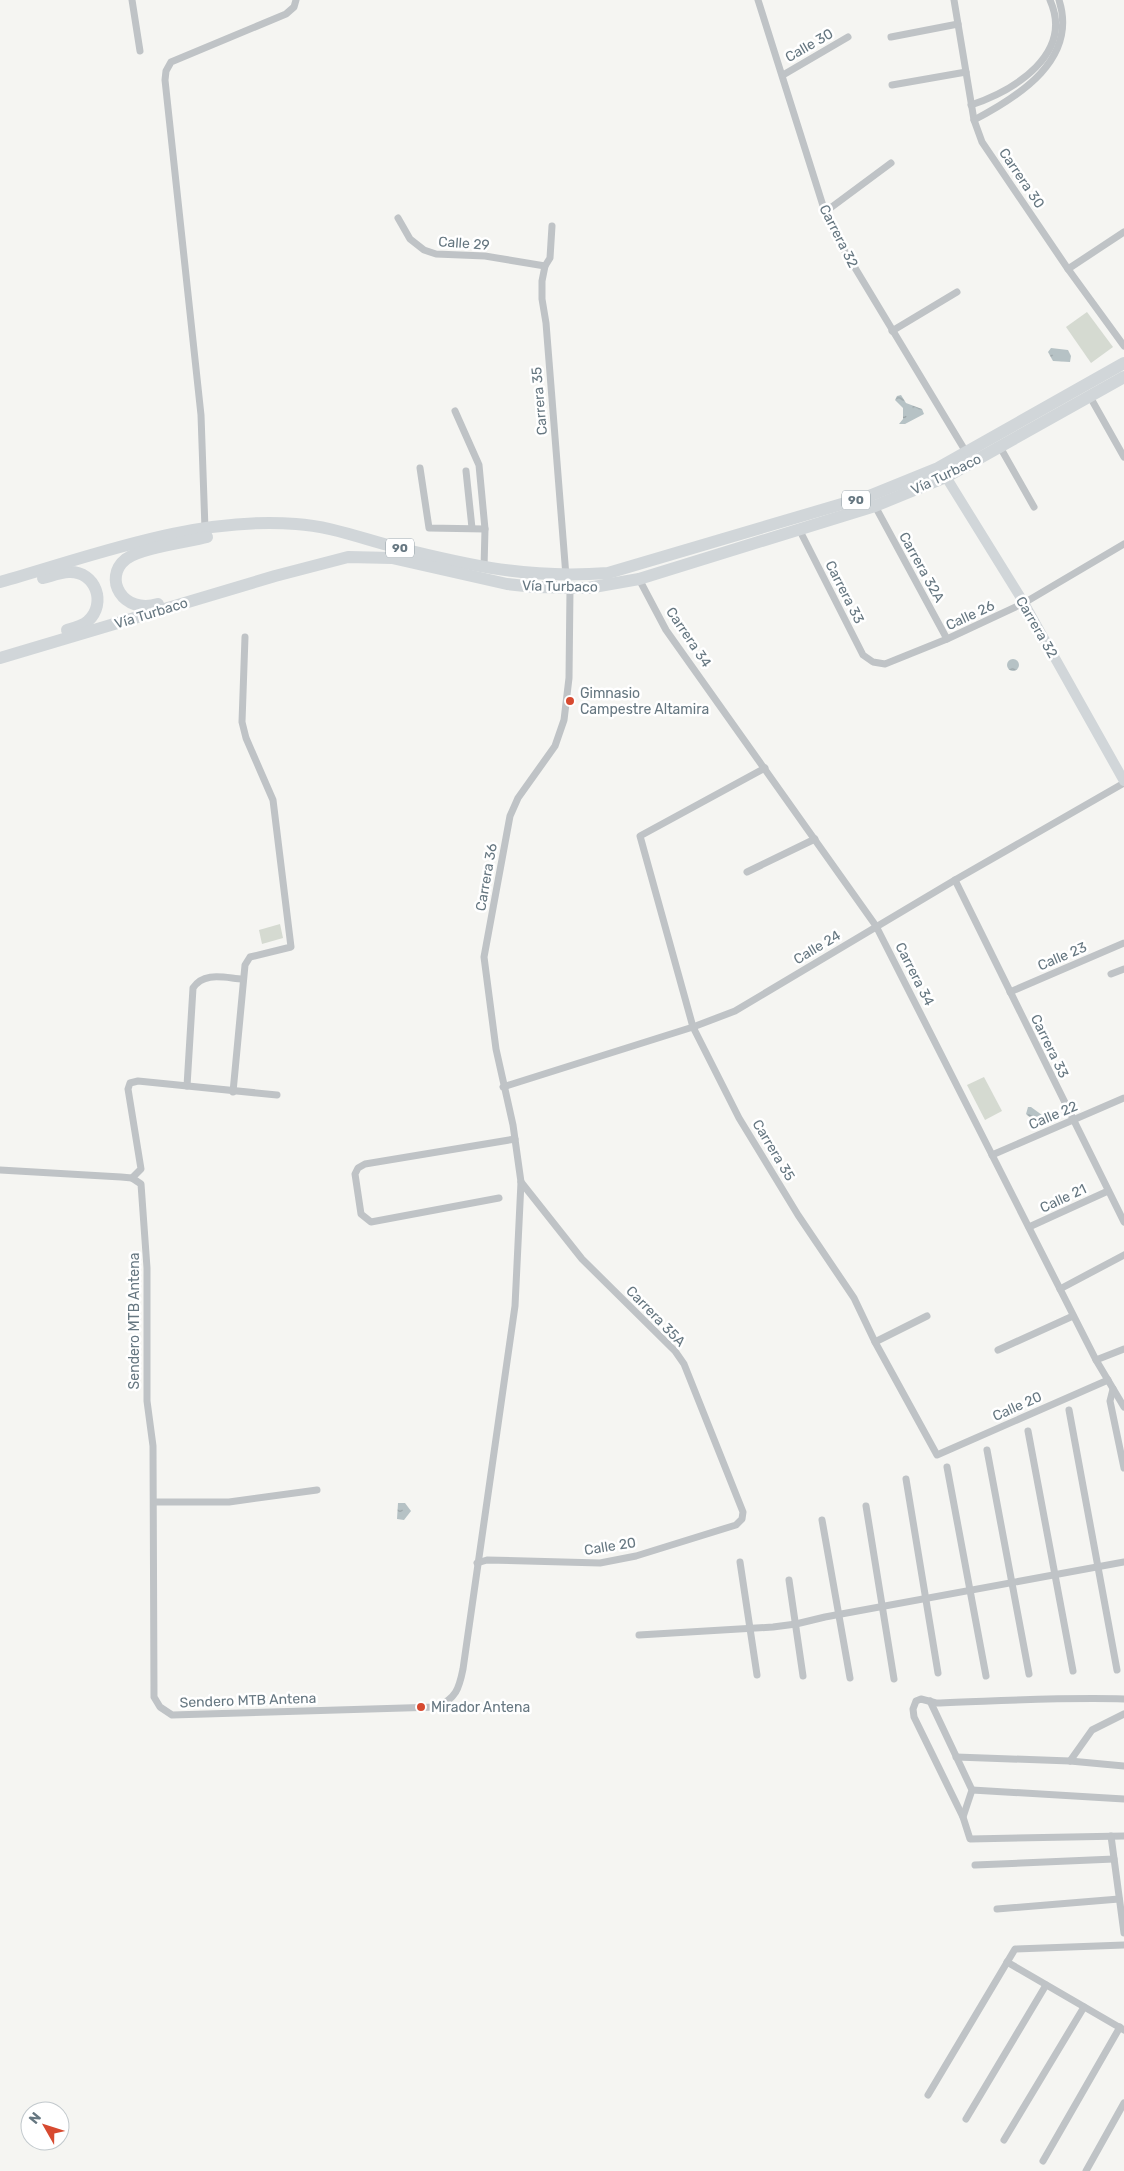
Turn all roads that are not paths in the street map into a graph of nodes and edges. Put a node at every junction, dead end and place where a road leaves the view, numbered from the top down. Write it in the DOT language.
graph roads {
  1 [pos="132,0"];
  2 [pos="296,0"];
  3 [pos="758,0"];
  4 [pos="954,0"];
  5 [pos="1050,0"];
  6 [pos="1059,0"];
  7 [pos="958,24"];
  8 [pos="848,37"];
  9 [pos="891,37"];
  10 [pos="140,51"];
  11 [pos="966,72"];
  12 [pos="783,75"];
  13 [pos="892,85"];
  14 [pos="971,105"];
  15 [pos="974,120"];
  16 [pos="890,163"];
  17 [pos="824,212"];
  18 [pos="398,218"];
  19 [pos="552,226"];
  20 [pos="1124,232"];
  21 [pos="545,266"];
  22 [pos="1068,269"];
  23 [pos="957,292"];
  24 [pos="892,331"];
  25 [pos="1124,346"];
  26 [pos="1124,363"];
  27 [pos="1124,377"];
  28 [pos="1087,391"];
  29 [pos="455,411"];
  30 [pos="1000,447"];
  31 [pos="966,452"];
  32 [pos="1124,457"];
  33 [pos="420,468"];
  34 [pos="466,470"];
  35 [pos="946,477"];
  36 [pos="875,506"];
  37 [pos="1034,507"];
  38 [pos="235,524"];
  39 [pos="472,528"];
  40 [pos="205,529"];
  41 [pos="486,529"];
  42 [pos="799,529"];
  43 [pos="1124,544"];
  44 [pos="484,568"];
  45 [pos="275,576"];
  46 [pos="566,576"];
  47 [pos="639,579"];
  48 [pos="0,582"];
  49 [pos="570,589"];
  50 [pos="0,590"];
  51 [pos="1024,603"];
  52 [pos="245,637"];
  53 [pos="947,639"];
  54 [pos="1,657"];
  55 [pos="873,662"];
  56 [pos="765,768"];
  57 [pos="1124,782"];
  58 [pos="815,839"];
  59 [pos="747,872"];
  60 [pos="955,880"];
  61 [pos="876,926"];
  62 [pos="1124,943"];
  63 [pos="1124,969"];
  64 [pos="1111,974"];
  65 [pos="243,979"];
  66 [pos="1010,992"];
  67 [pos="693,1027"];
  68 [pos="187,1086"];
  69 [pos="503,1087"];
  70 [pos="233,1092"];
  71 [pos="277,1095"];
  72 [pos="1124,1098"];
  73 [pos="1073,1120"];
  74 [pos="515,1139"];
  75 [pos="992,1155"];
  76 [pos="0,1170"];
  77 [pos="132,1178"];
  78 [pos="521,1182"];
  79 [pos="1108,1191"];
  80 [pos="499,1198"];
  81 [pos="1124,1222"];
  82 [pos="1029,1227"];
  83 [pos="1124,1256"];
  84 [pos="1060,1289"];
  85 [pos="926,1316"];
  86 [pos="1073,1316"];
  87 [pos="875,1342"];
  88 [pos="1124,1349"];
  89 [pos="998,1350"];
  90 [pos="1096,1360"];
  91 [pos="1108,1380"];
  92 [pos="1113,1389"];
  93 [pos="1124,1407"];
  94 [pos="1069,1410"];
  95 [pos="1028,1431"];
  96 [pos="987,1450"];
  97 [pos="936,1455"];
  98 [pos="946,1467"];
  99 [pos="1124,1468"];
  100 [pos="906,1479"];
  101 [pos="317,1490"];
  102 [pos="154,1502"];
  103 [pos="866,1506"];
  104 [pos="742,1519"];
  105 [pos="822,1520"];
  106 [pos="740,1562"];
  107 [pos="1124,1562"];
  108 [pos="477,1563"];
  109 [pos="1098,1567"];
  110 [pos="1055,1575"];
  111 [pos="789,1580"];
  112 [pos="1012,1583"];
  113 [pos="970,1591"];
  114 [pos="926,1599"];
  115 [pos="882,1606"];
  116 [pos="839,1614"];
  117 [pos="796,1624"];
  118 [pos="750,1628"];
  119 [pos="639,1635"];
  120 [pos="1117,1670"];
  121 [pos="1073,1672"];
  122 [pos="938,1673"];
  123 [pos="1029,1674"];
  124 [pos="757,1675"];
  125 [pos="803,1676"];
  126 [pos="986,1676"];
  127 [pos="850,1678"];
  128 [pos="894,1679"];
  129 [pos="1124,1699"];
  130 [pos="930,1701"];
  131 [pos="1124,1714"];
  132 [pos="956,1757"];
  133 [pos="1070,1761"];
  134 [pos="1124,1766"];
  135 [pos="972,1790"];
  136 [pos="1124,1799"];
  137 [pos="962,1817"];
  138 [pos="1111,1836"];
  139 [pos="1124,1836"];
  140 [pos="1114,1859"];
  141 [pos="975,1865"];
  142 [pos="1119,1899"];
  143 [pos="997,1909"];
  144 [pos="1124,1933"];
  145 [pos="1124,1945"];
  146 [pos="1007,1962"];
  147 [pos="1046,1985"];
  148 [pos="1084,2007"];
  149 [pos="1122,2028"];
  150 [pos="928,2096"];
  151 [pos="1124,2103"];
  152 [pos="966,2119"];
  153 [pos="1004,2140"];
  154 [pos="1043,2160"];
  155 [pos="1086,2171"];
  1 -- 10 [label="street"];
  2 -- 40 [label="street"];
  3 -- 12 [label="street, Carrera 32"];
  4 -- 7 [label="street, Carrera 30"];
  5 -- 14 [label="street"];
  6 -- 15 [label="street"];
  7 -- 9 [label="street"];
  7 -- 11 [label="street, Carrera 30"];
  8 -- 12 [label="street, Calle 30"];
  11 -- 13 [label="street"];
  11 -- 14 [label="street, Carrera 30"];
  12 -- 17 [label="street, Carrera 32"];
  14 -- 15 [label="street, Carrera 30"];
  15 -- 22 [label="street, Carrera 30"];
  16 -- 17 [label="street"];
  17 -- 24 [label="street, Carrera 32"];
  18 -- 21 [label="street, Calle 29"];
  19 -- 21 [label="street, Carrera 35"];
  20 -- 22 [label="street"];
  21 -- 46 [label="street, Carrera 35"];
  22 -- 25 [label="street, Carrera 30"];
  23 -- 24 [label="street"];
  24 -- 31 [label="street, Carrera 32"];
  26 -- 28 [label="highway, Vía Turbaco / 90"];
  27 -- 28 [label="highway, Vía Turbaco / 90"];
  28 -- 30 [label="highway, Vía Turbaco / 90"];
  28 -- 31 [label="highway, Vía Turbaco / 90"];
  28 -- 32 [label="street"];
  29 -- 41 [label="street"];
  30 -- 35 [label="highway, Vía Turbaco / 90"];
  30 -- 37 [label="street"];
  31 -- 46 [label="highway, Vía Turbaco / 90"];
  33 -- 39 [label="street"];
  34 -- 39 [label="street"];
  35 -- 36 [label="highway, Vía Turbaco / 90"];
  35 -- 51 [label="street, Carrera 32"];
  36 -- 42 [label="highway, Vía Turbaco / 90"];
  36 -- 53 [label="street, Carrera 32A"];
  38 -- 40 [label="highway, Vía Turbaco / 90"];
  38 -- 44 [label="highway, Vía Turbaco / 90"];
  38 -- 45 [label="highway"];
  39 -- 41 [label="street"];
  40 -- 48 [label="highway, Vía Turbaco / 90"];
  41 -- 44 [label="street"];
  42 -- 47 [label="highway, Vía Turbaco / 90"];
  42 -- 55 [label="street, Carrera 33"];
  43 -- 51 [label="street, Calle 26"];
  44 -- 46 [label="highway, Vía Turbaco / 90"];
  45 -- 49 [label="highway, Vía Turbaco / 90"];
  45 -- 54 [label="highway, Vía Turbaco / 90"];
  47 -- 49 [label="highway, Vía Turbaco / 90"];
  47 -- 56 [label="street, Carrera 34"];
  49 -- 69 [label="street, Carrera 36"];
  50 -- 54 [label="highway"];
  51 -- 53 [label="street, Calle 26"];
  51 -- 57 [label="street, Carrera 32"];
  52 -- 65 [label="street"];
  53 -- 55 [label="street, Calle 26"];
  56 -- 58 [label="street, Carrera 34"];
  56 -- 67 [label="street, Carrera 35"];
  57 -- 60 [label="street, Calle 24"];
  58 -- 59 [label="street"];
  58 -- 61 [label="street, Carrera 34"];
  60 -- 61 [label="street, Calle 24"];
  60 -- 66 [label="street, Carrera 33"];
  61 -- 67 [label="street, Calle 24"];
  61 -- 75 [label="street, Carrera 34"];
  62 -- 66 [label="street, Calle 23"];
  63 -- 64 [label="street"];
  65 -- 68 [label="street"];
  65 -- 70 [label="street"];
  66 -- 73 [label="street, Carrera 33"];
  67 -- 69 [label="street, Calle 24"];
  67 -- 87 [label="street, Carrera 35"];
  68 -- 70 [label="street"];
  68 -- 77 [label="street"];
  69 -- 74 [label="street, Carrera 36"];
  70 -- 71 [label="street"];
  72 -- 73 [label="street, Calle 22"];
  73 -- 75 [label="street, Calle 22"];
  73 -- 79 [label="street, Carrera 33"];
  74 -- 78 [label="street, Carrera 36"];
  74 -- 80 [label="street"];
  75 -- 82 [label="street, Carrera 34"];
  76 -- 77 [label="street"];
  77 -- 102 [label="street, Sendero MTB Antena"];
  78 -- 104 [label="street, Carrera 35A"];
  78 -- 108 [label="street, Sendero MTB Antena"];
  79 -- 81 [label="street, Carrera 33"];
  79 -- 82 [label="street, Calle 21"];
  82 -- 84 [label="street, Carrera 34"];
  83 -- 84 [label="street"];
  84 -- 86 [label="street, Carrera 34"];
  85 -- 87 [label="street"];
  86 -- 89 [label="street"];
  86 -- 90 [label="street, Carrera 34"];
  87 -- 97 [label="street, Carrera 35"];
  88 -- 90 [label="street"];
  90 -- 91 [label="street, Carrera 34"];
  91 -- 92 [label="street, Carrera 34"];
  91 -- 97 [label="street, Calle 20"];
  92 -- 93 [label="street, Carrera 34"];
  92 -- 99 [label="street"];
  94 -- 109 [label="street"];
  95 -- 110 [label="street"];
  96 -- 112 [label="street"];
  98 -- 113 [label="street"];
  100 -- 114 [label="street"];
  101 -- 102 [label="street"];
  102 -- 108 [label="street, Sendero MTB Antena"];
  103 -- 115 [label="street"];
  104 -- 108 [label="street, Calle 20"];
  105 -- 116 [label="street"];
  106 -- 118 [label="street"];
  107 -- 109 [label="street"];
  109 -- 110 [label="street"];
  109 -- 120 [label="street"];
  110 -- 112 [label="street"];
  110 -- 121 [label="street"];
  111 -- 117 [label="street"];
  112 -- 113 [label="street"];
  112 -- 123 [label="street"];
  113 -- 114 [label="street"];
  113 -- 126 [label="street"];
  114 -- 115 [label="street"];
  114 -- 122 [label="street"];
  115 -- 116 [label="street"];
  115 -- 128 [label="street"];
  116 -- 117 [label="street"];
  116 -- 127 [label="street"];
  117 -- 118 [label="street"];
  117 -- 125 [label="street"];
  118 -- 119 [label="street"];
  118 -- 124 [label="street"];
  129 -- 130 [label="street"];
  130 -- 132 [label="street"];
  130 -- 137 [label="street"];
  131 -- 133 [label="street"];
  132 -- 133 [label="street"];
  132 -- 135 [label="street"];
  133 -- 134 [label="street"];
  135 -- 136 [label="street"];
  135 -- 137 [label="street"];
  137 -- 138 [label="street"];
  138 -- 139 [label="street"];
  138 -- 140 [label="street"];
  140 -- 141 [label="street"];
  140 -- 142 [label="street"];
  142 -- 143 [label="street"];
  142 -- 144 [label="street"];
  145 -- 146 [label="street"];
  146 -- 147 [label="street"];
  146 -- 150 [label="street"];
  147 -- 148 [label="street"];
  147 -- 152 [label="street"];
  148 -- 149 [label="street"];
  148 -- 153 [label="street"];
  149 -- 154 [label="street"];
  151 -- 155 [label="street"];
}
